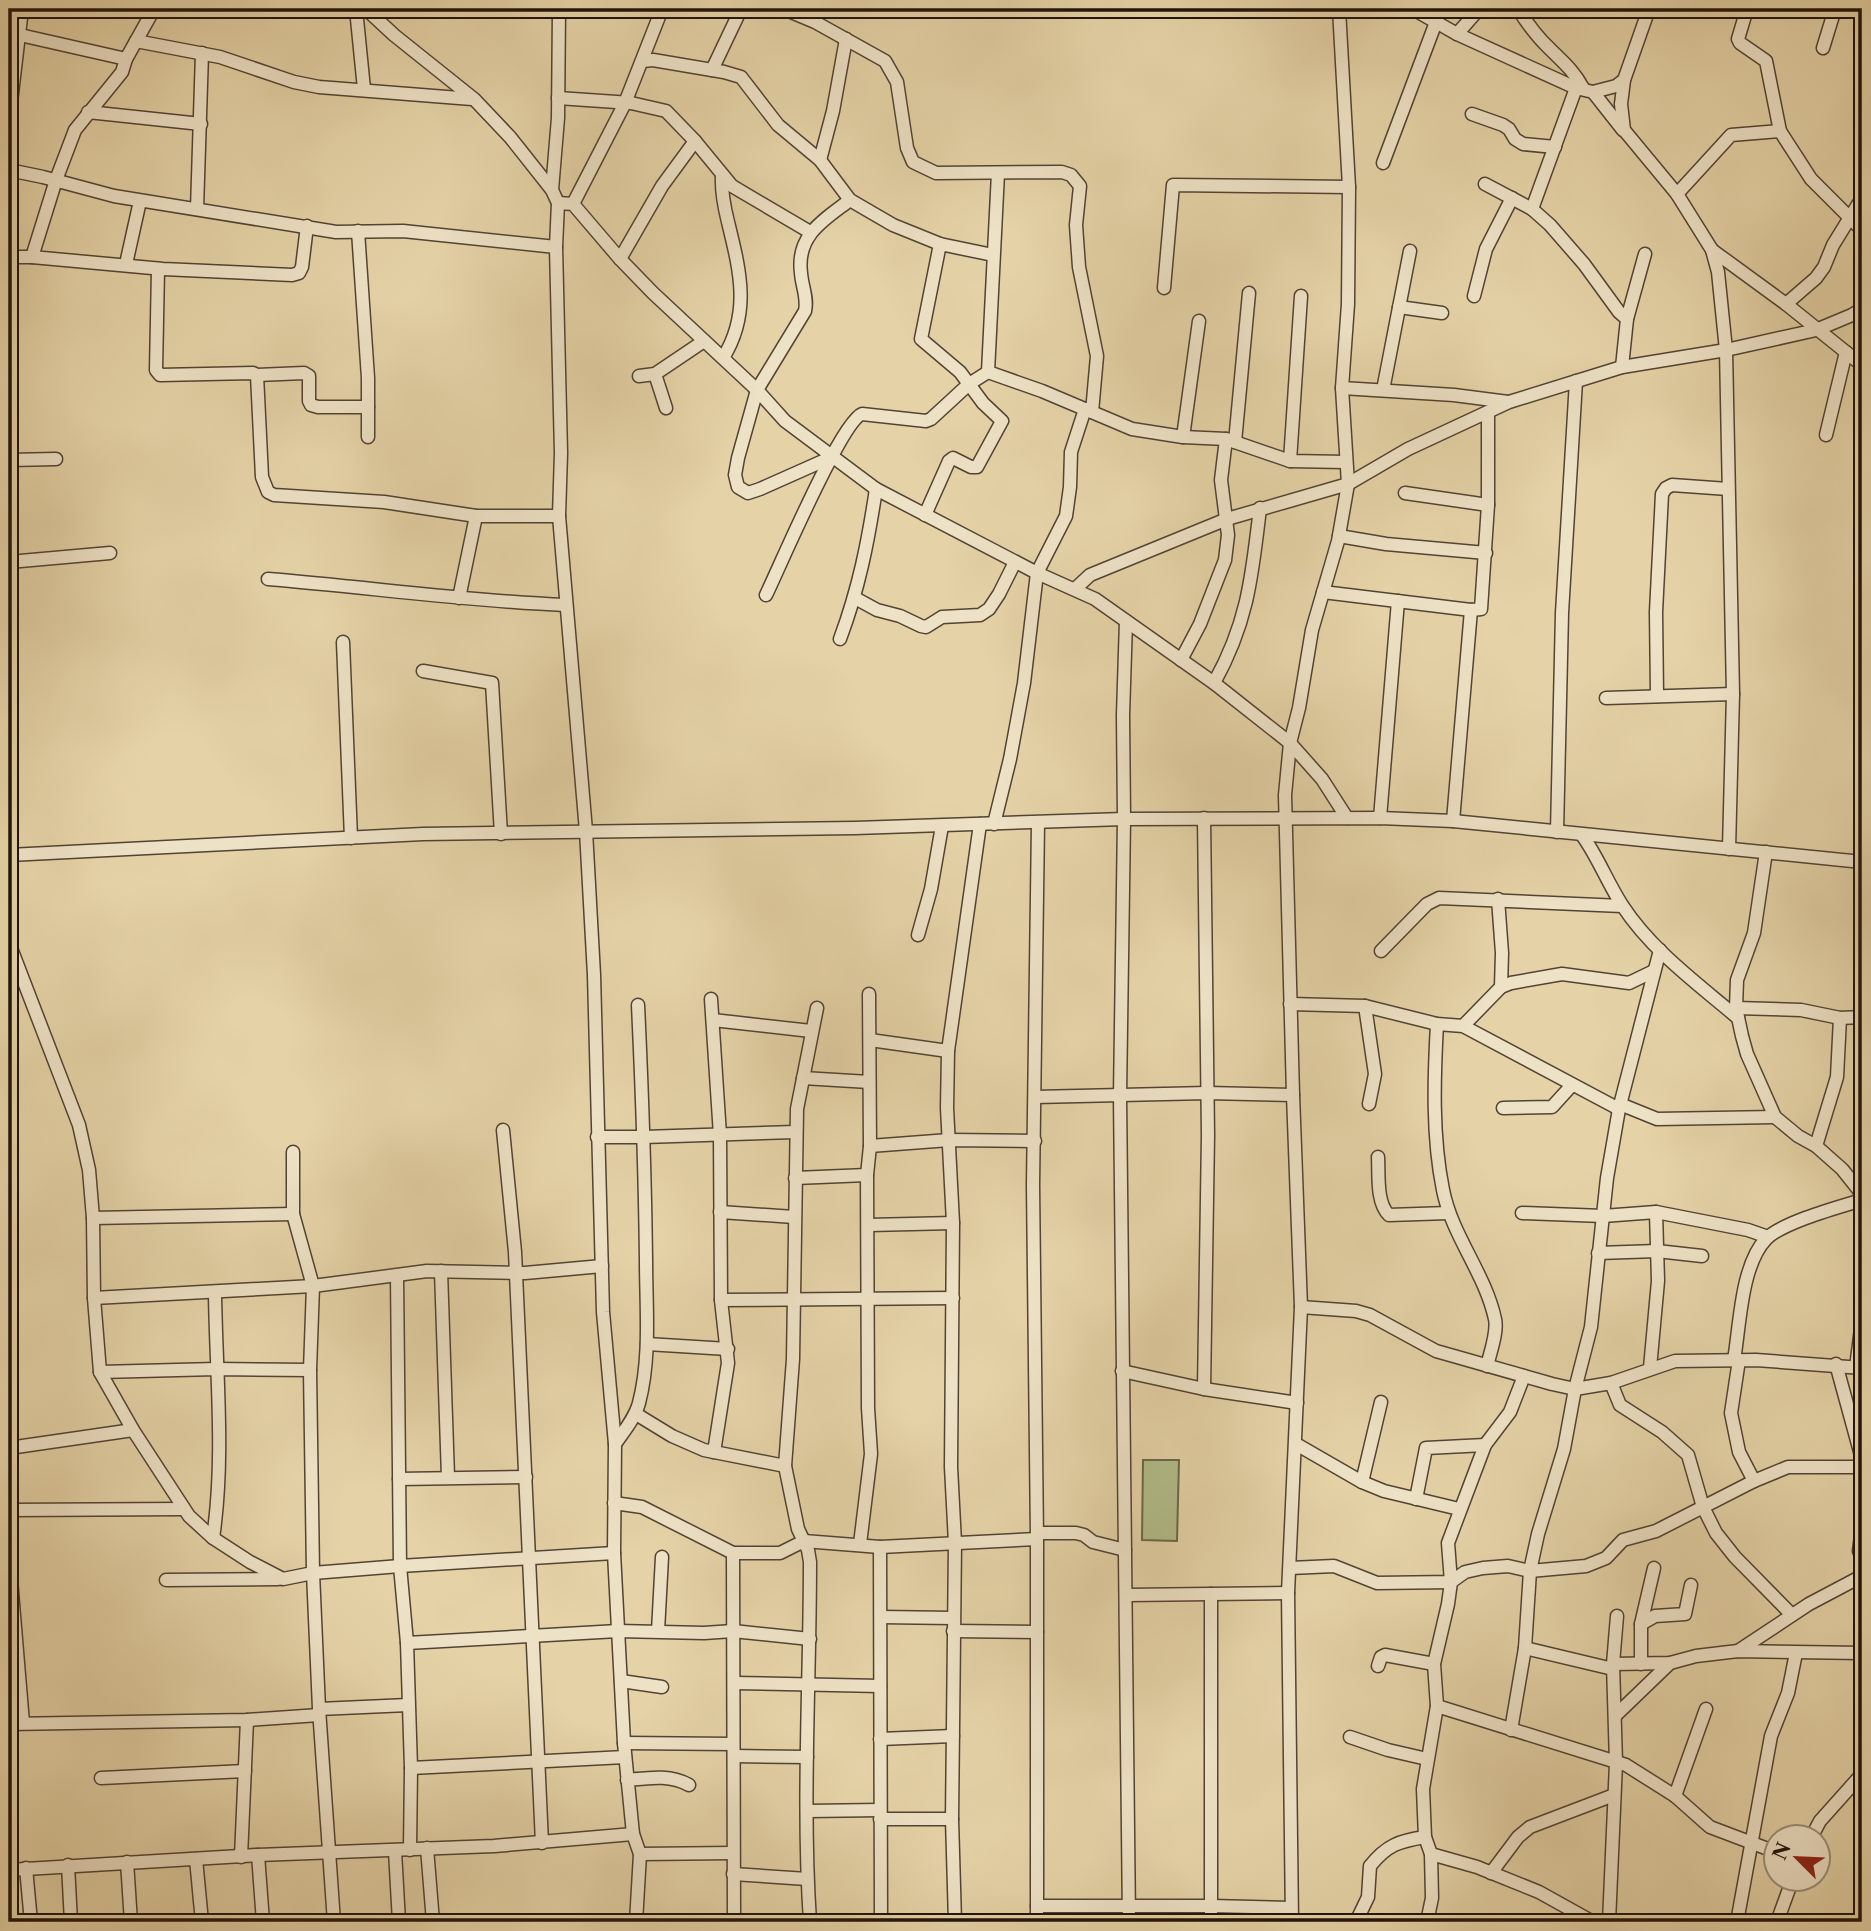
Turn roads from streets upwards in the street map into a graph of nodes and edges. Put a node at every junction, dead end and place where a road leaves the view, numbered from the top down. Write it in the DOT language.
graph roads {
  1 [pos="23,9"];
  2 [pos="153,9"];
  3 [pos="356,9"];
  4 [pos="366,9"];
  5 [pos="559,9"];
  6 [pos="662,9"];
  7 [pos="741,9"];
  8 [pos="784,9"];
  9 [pos="820,9"];
  10 [pos="1339,9"];
  11 [pos="1413,9"];
  12 [pos="1479,9"];
  13 [pos="1518,9"];
  14 [pos="1649,9"];
  15 [pos="1747,9"];
  16 [pos="1835,9"];
  17 [pos="815,22"];
  18 [pos="1436,22"];
  19 [pos="1457,34"];
  20 [pos="19,35"];
  21 [pos="846,39"];
  22 [pos="136,41"];
  23 [pos="1823,48"];
  24 [pos="202,53"];
  25 [pos="126,59"];
  26 [pos="643,61"];
  27 [pos="712,70"];
  28 [pos="1624,80"];
  29 [pos="11,82"];
  30 [pos="364,89"];
  31 [pos="1584,89"];
  32 [pos="558,98"];
  33 [pos="474,99"];
  34 [pos="625,103"];
  35 [pos="88,112"];
  36 [pos="1472,114"];
  37 [pos="9,119"];
  38 [pos="201,124"];
  39 [pos="1624,130"];
  40 [pos="1780,131"];
  41 [pos="695,141"];
  42 [pos="1555,147"];
  43 [pos="820,160"];
  44 [pos="1382,163"];
  45 [pos="9,170"];
  46 [pos="998,173"];
  47 [pos="722,175"];
  48 [pos="56,180"];
  49 [pos="1485,184"];
  50 [pos="1349,187"];
  51 [pos="552,190"];
  52 [pos="1677,194"];
  53 [pos="1512,198"];
  54 [pos="1862,198"];
  55 [pos="850,200"];
  56 [pos="141,201"];
  57 [pos="558,203"];
  58 [pos="573,204"];
  59 [pos="197,209"];
  60 [pos="1532,209"];
  61 [pos="1851,216"];
  62 [pos="307,226"];
  63 [pos="1862,230"];
  64 [pos="358,231"];
  65 [pos="810,232"];
  66 [pos="940,244"];
  67 [pos="556,247"];
  68 [pos="1712,250"];
  69 [pos="1410,251"];
  70 [pos="1646,254"];
  71 [pos="993,255"];
  72 [pos="9,257"];
  73 [pos="32,257"];
  74 [pos="620,259"];
  75 [pos="126,264"];
  76 [pos="159,269"];
  77 [pos="1164,288"];
  78 [pos="1249,293"];
  79 [pos="1301,296"];
  80 [pos="1474,296"];
  81 [pos="1786,304"];
  82 [pos="1399,307"];
  83 [pos="1862,309"];
  84 [pos="1442,313"];
  85 [pos="1627,319"];
  86 [pos="1199,321"];
  87 [pos="1816,330"];
  88 [pos="704,341"];
  89 [pos="1726,350"];
  90 [pos="1846,352"];
  91 [pos="723,358"];
  92 [pos="1862,365"];
  93 [pos="1622,367"];
  94 [pos="988,372"];
  95 [pos="655,374"];
  96 [pos="257,375"];
  97 [pos="639,376"];
  98 [pos="1576,381"];
  99 [pos="969,384"];
  100 [pos="1342,388"];
  101 [pos="757,390"];
  102 [pos="1383,390"];
  103 [pos="1508,402"];
  104 [pos="368,407"];
  105 [pos="666,408"];
  106 [pos="1089,411"];
  107 [pos="1488,412"];
  108 [pos="1826,435"];
  109 [pos="1183,436"];
  110 [pos="368,437"];
  111 [pos="1231,441"];
  112 [pos="832,457"];
  113 [pos="56,458"];
  114 [pos="9,460"];
  115 [pos="1290,461"];
  116 [pos="1346,462"];
  117 [pos="1348,484"];
  118 [pos="876,489"];
  119 [pos="1728,489"];
  120 [pos="1405,493"];
  121 [pos="1488,505"];
  122 [pos="1260,508"];
  123 [pos="925,515"];
  124 [pos="476,516"];
  125 [pos="559,516"];
  126 [pos="1227,519"];
  127 [pos="1339,536"];
  128 [pos="110,553"];
  129 [pos="1486,553"];
  130 [pos="9,562"];
  131 [pos="1015,562"];
  132 [pos="1037,573"];
  133 [pos="268,579"];
  134 [pos="1075,589"];
  135 [pos="1323,592"];
  136 [pos="766,595"];
  137 [pos="459,598"];
  138 [pos="855,598"];
  139 [pos="1398,601"];
  140 [pos="565,605"];
  141 [pos="1471,610"];
  142 [pos="1126,621"];
  143 [pos="840,639"];
  144 [pos="343,642"];
  145 [pos="1181,660"];
  146 [pos="423,671"];
  147 [pos="1214,683"];
  148 [pos="1733,694"];
  149 [pos="1657,696"];
  150 [pos="1606,698"];
  151 [pos="1290,743"];
  152 [pos="1204,818"];
  153 [pos="1347,818"];
  154 [pos="1380,818"];
  155 [pos="1286,819"];
  156 [pos="1124,820"];
  157 [pos="1453,821"];
  158 [pos="1038,823"];
  159 [pos="980,824"];
  160 [pos="994,824"];
  161 [pos="942,826"];
  162 [pos="586,831"];
  163 [pos="1557,832"];
  164 [pos="501,834"];
  165 [pos="1582,835"];
  166 [pos="351,838"];
  167 [pos="1730,849"];
  168 [pos="1766,852"];
  169 [pos="9,855"];
  170 [pos="1862,862"];
  171 [pos="1498,899"];
  172 [pos="1622,906"];
  173 [pos="918,935"];
  174 [pos="9,943"];
  175 [pos="1660,950"];
  176 [pos="1381,951"];
  177 [pos="1654,971"];
  178 [pos="1501,987"];
  179 [pos="869,994"];
  180 [pos="711,999"];
  181 [pos="1290,1004"];
  182 [pos="638,1005"];
  183 [pos="1365,1006"];
  184 [pos="817,1008"];
  185 [pos="1737,1013"];
  186 [pos="1840,1017"];
  187 [pos="1862,1017"];
  188 [pos="713,1020"];
  189 [pos="1437,1024"];
  190 [pos="1463,1026"];
  191 [pos="811,1031"];
  192 [pos="870,1040"];
  193 [pos="948,1051"];
  194 [pos="803,1078"];
  195 [pos="869,1082"];
  196 [pos="1572,1085"];
  197 [pos="1207,1093"];
  198 [pos="1293,1095"];
  199 [pos="1121,1096"];
  200 [pos="1035,1097"];
  201 [pos="1369,1104"];
  202 [pos="1619,1106"];
  203 [pos="1503,1108"];
  204 [pos="1775,1117"];
  205 [pos="503,1130"];
  206 [pos="795,1132"];
  207 [pos="720,1135"];
  208 [pos="597,1137"];
  209 [pos="644,1137"];
  210 [pos="949,1140"];
  211 [pos="1035,1141"];
  212 [pos="870,1146"];
  213 [pos="1816,1146"];
  214 [pos="293,1152"];
  215 [pos="1378,1157"];
  216 [pos="867,1175"];
  217 [pos="795,1178"];
  218 [pos="1862,1194"];
  219 [pos="1862,1200"];
  220 [pos="720,1212"];
  221 [pos="1656,1212"];
  222 [pos="1448,1213"];
  223 [pos="1522,1213"];
  224 [pos="293,1214"];
  225 [pos="1602,1216"];
  226 [pos="794,1217"];
  227 [pos="93,1218"];
  228 [pos="953,1223"];
  229 [pos="869,1224"];
  230 [pos="1768,1237"];
  231 [pos="1657,1251"];
  232 [pos="1598,1254"];
  233 [pos="1702,1256"];
  234 [pos="602,1266"];
  235 [pos="441,1271"];
  236 [pos="515,1271"];
  237 [pos="397,1276"];
  238 [pos="313,1286"];
  239 [pos="215,1293"];
  240 [pos="94,1298"];
  241 [pos="793,1298"];
  242 [pos="869,1298"];
  243 [pos="953,1298"];
  244 [pos="721,1300"];
  245 [pos="1301,1307"];
  246 [pos="1862,1321"];
  247 [pos="647,1344"];
  248 [pos="728,1349"];
  249 [pos="1736,1360"];
  250 [pos="1836,1364"];
  251 [pos="1487,1366"];
  252 [pos="1859,1367"];
  253 [pos="216,1368"];
  254 [pos="1650,1368"];
  255 [pos="310,1370"];
  256 [pos="1122,1371"];
  257 [pos="100,1372"];
  258 [pos="1524,1376"];
  259 [pos="1611,1383"];
  260 [pos="1575,1388"];
  261 [pos="1204,1389"];
  262 [pos="1381,1402"];
  263 [pos="1297,1403"];
  264 [pos="636,1414"];
  265 [pos="133,1430"];
  266 [pos="615,1444"];
  267 [pos="1296,1444"];
  268 [pos="1485,1445"];
  269 [pos="9,1448"];
  270 [pos="714,1452"];
  271 [pos="1862,1460"];
  272 [pos="785,1466"];
  273 [pos="1862,1467"];
  274 [pos="526,1477"];
  275 [pos="447,1478"];
  276 [pos="400,1479"];
  277 [pos="1754,1481"];
  278 [pos="1362,1482"];
  279 [pos="1416,1499"];
  280 [pos="614,1503"];
  281 [pos="1703,1507"];
  282 [pos="184,1508"];
  283 [pos="1459,1509"];
  284 [pos="9,1510"];
  285 [pos="1862,1528"];
  286 [pos="1037,1536"];
  287 [pos="213,1538"];
  288 [pos="804,1541"];
  289 [pos="955,1543"];
  290 [pos="860,1544"];
  291 [pos="880,1547"];
  292 [pos="1125,1550"];
  293 [pos="614,1553"];
  294 [pos="733,1553"];
  295 [pos="9,1556"];
  296 [pos="662,1557"];
  297 [pos="1862,1557"];
  298 [pos="528,1558"];
  299 [pos="400,1566"];
  300 [pos="1290,1568"];
  301 [pos="1654,1568"];
  302 [pos="1530,1571"];
  303 [pos="313,1573"];
  304 [pos="1862,1576"];
  305 [pos="283,1579"];
  306 [pos="166,1580"];
  307 [pos="1451,1582"];
  308 [pos="1690,1585"];
  309 [pos="1288,1593"];
  310 [pos="1211,1594"];
  311 [pos="1127,1595"];
  312 [pos="1792,1615"];
  313 [pos="1617,1616"];
  314 [pos="881,1617"];
  315 [pos="953,1624"];
  316 [pos="1641,1624"];
  317 [pos="618,1631"];
  318 [pos="658,1631"];
  319 [pos="733,1631"];
  320 [pos="1037,1632"];
  321 [pos="532,1636"];
  322 [pos="810,1639"];
  323 [pos="407,1643"];
  324 [pos="1525,1648"];
  325 [pos="1738,1651"];
  326 [pos="1796,1653"];
  327 [pos="1862,1653"];
  328 [pos="1670,1663"];
  329 [pos="1434,1664"];
  330 [pos="1641,1664"];
  331 [pos="1378,1666"];
  332 [pos="1613,1666"];
  333 [pos="621,1681"];
  334 [pos="734,1683"];
  335 [pos="808,1685"];
  336 [pos="880,1686"];
  337 [pos="662,1687"];
  338 [pos="408,1705"];
  339 [pos="1437,1706"];
  340 [pos="1706,1709"];
  341 [pos="319,1712"];
  342 [pos="1616,1715"];
  343 [pos="247,1720"];
  344 [pos="23,1723"];
  345 [pos="9,1724"];
  346 [pos="1511,1730"];
  347 [pos="953,1736"];
  348 [pos="1350,1737"];
  349 [pos="880,1739"];
  350 [pos="624,1743"];
  351 [pos="734,1750"];
  352 [pos="625,1757"];
  353 [pos="807,1757"];
  354 [pos="1427,1759"];
  355 [pos="540,1762"];
  356 [pos="1616,1763"];
  357 [pos="411,1768"];
  358 [pos="245,1771"];
  359 [pos="1862,1774"];
  360 [pos="101,1778"];
  361 [pos="628,1780"];
  362 [pos="689,1785"];
  363 [pos="1614,1795"];
  364 [pos="1675,1796"];
  365 [pos="808,1811"];
  366 [pos="880,1814"];
  367 [pos="952,1819"];
  368 [pos="1819,1822"];
  369 [pos="9,1823"];
  370 [pos="633,1834"];
  371 [pos="1425,1837"];
  372 [pos="542,1843"];
  373 [pos="1750,1843"];
  374 [pos="427,1849"];
  375 [pos="1762,1849"];
  376 [pos="410,1850"];
  377 [pos="395,1851"];
  378 [pos="329,1852"];
  379 [pos="733,1853"];
  380 [pos="640,1854"];
  381 [pos="1431,1854"];
  382 [pos="258,1855"];
  383 [pos="241,1857"];
  384 [pos="197,1859"];
  385 [pos="127,1862"];
  386 [pos="68,1865"];
  387 [pos="26,1868"];
  388 [pos="10,1870"];
  389 [pos="1491,1873"];
  390 [pos="733,1874"];
  391 [pos="807,1879"];
  392 [pos="1788,1892"];
  393 [pos="1037,1906"];
  394 [pos="1129,1906"];
  395 [pos="1211,1906"];
  396 [pos="1292,1908"];
  397 [pos="31,1922"];
  398 [pos="71,1922"];
  399 [pos="131,1922"];
  400 [pos="202,1922"];
  401 [pos="263,1922"];
  402 [pos="334,1922"];
  403 [pos="399,1922"];
  404 [pos="433,1922"];
  405 [pos="636,1922"];
  406 [pos="734,1922"];
  407 [pos="810,1922"];
  408 [pos="881,1922"];
  409 [pos="955,1922"];
  410 [pos="1037,1922"];
  411 [pos="1129,1922"];
  412 [pos="1211,1922"];
  413 [pos="1292,1922"];
  414 [pos="1356,1922"];
  415 [pos="1426,1922"];
  416 [pos="1593,1922"];
  417 [pos="1609,1922"];
  418 [pos="1737,1922"];
  419 [pos="1777,1922"];
  1 -- 20 [label="street"];
  2 -- 22 [label="street"];
  3 -- 30 [label="street"];
  4 -- 33 [label="street"];
  5 -- 32 [label="street"];
  6 -- 26 [label="street"];
  7 -- 27 [label="street"];
  8 -- 17 [label="street"];
  9 -- 17 [label="street"];
  10 -- 50 [label="street"];
  11 -- 18 [label="street"];
  12 -- 19 [label="street"];
  13 -- 31 [label="street"];
  14 -- 28 [label="street"];
  15 -- 40 [label="street"];
  16 -- 23 [label="street"];
  17 -- 21 [label="street"];
  18 -- 19 [label="street"];
  18 -- 44 [label="street"];
  19 -- 31 [label="street"];
  20 -- 25 [label="street"];
  20 -- 29 [label="street"];
  21 -- 43 [label="street"];
  21 -- 46 [label="street"];
  22 -- 24 [label="street"];
  22 -- 25 [label="street"];
  24 -- 30 [label="street"];
  24 -- 38 [label="street"];
  25 -- 35 [label="street"];
  26 -- 27 [label="street"];
  26 -- 34 [label="street"];
  27 -- 43 [label="street"];
  28 -- 31 [label="street"];
  28 -- 39 [label="street"];
  29 -- 37 [label="street"];
  30 -- 33 [label="street"];
  31 -- 39 [label="street"];
  31 -- 42 [label="street"];
  32 -- 34 [label="street"];
  32 -- 51 [label="street"];
  33 -- 51 [label="street"];
  34 -- 41 [label="street"];
  34 -- 58 [label="street"];
  35 -- 38 [label="street"];
  35 -- 48 [label="street"];
  36 -- 42 [label="street"];
  38 -- 59 [label="street"];
  39 -- 52 [label="street"];
  40 -- 52 [label="street"];
  40 -- 61 [label="street"];
  41 -- 47 [label="street"];
  41 -- 74 [label="street"];
  42 -- 60 [label="street"];
  43 -- 55 [label="street"];
  45 -- 48 [label="street"];
  46 -- 71 [label="street"];
  46 -- 106 [label="street"];
  47 -- 65 [label="street"];
  47 -- 91 [label="street"];
  48 -- 56 [label="street"];
  48 -- 73 [label="street"];
  49 -- 53 [label="street"];
  50 -- 77 [label="street"];
  50 -- 100 [label="street"];
  51 -- 57 [label="street"];
  52 -- 68 [label="street"];
  53 -- 60 [label="street"];
  53 -- 80 [label="street"];
  54 -- 61 [label="street"];
  55 -- 65 [label="street"];
  55 -- 66 [label="street"];
  56 -- 59 [label="street"];
  56 -- 75 [label="street"];
  57 -- 58 [label="street"];
  57 -- 67 [label="street"];
  58 -- 74 [label="street"];
  59 -- 62 [label="street"];
  60 -- 85 [label="street"];
  61 -- 63 [label="street"];
  61 -- 81 [label="street"];
  62 -- 64 [label="street"];
  62 -- 76 [label="street"];
  64 -- 67 [label="street"];
  64 -- 104 [label="street"];
  65 -- 101 [label="street"];
  66 -- 71 [label="street"];
  66 -- 99 [label="street"];
  67 -- 125 [label="street"];
  68 -- 81 [label="street"];
  68 -- 89 [label="street"];
  69 -- 82 [label="street"];
  70 -- 85 [label="street"];
  71 -- 94 [label="street"];
  72 -- 73 [label="street"];
  73 -- 75 [label="street"];
  74 -- 88 [label="street"];
  75 -- 76 [label="street"];
  76 -- 96 [label="street"];
  78 -- 111 [label="street"];
  79 -- 115 [label="street"];
  81 -- 87 [label="street"];
  82 -- 84 [label="street"];
  82 -- 102 [label="street"];
  83 -- 87 [label="street"];
  85 -- 93 [label="street"];
  86 -- 109 [label="street"];
  87 -- 89 [label="street"];
  87 -- 90 [label="street"];
  88 -- 91 [label="street"];
  88 -- 95 [label="street"];
  89 -- 93 [label="street"];
  89 -- 119 [label="street"];
  90 -- 92 [label="street"];
  90 -- 108 [label="street"];
  91 -- 101 [label="street"];
  93 -- 98 [label="street"];
  94 -- 99 [label="street"];
  94 -- 106 [label="street"];
  95 -- 97 [label="street"];
  95 -- 105 [label="street"];
  96 -- 104 [label="street"];
  96 -- 124 [label="street"];
  98 -- 103 [label="street"];
  98 -- 163 [label="street"];
  99 -- 112 [label="street"];
  99 -- 123 [label="street"];
  100 -- 102 [label="street"];
  100 -- 116 [label="street"];
  101 -- 112 [label="street"];
  101 -- 112 [label="street"];
  102 -- 103 [label="street"];
  103 -- 107 [label="street"];
  104 -- 110 [label="street"];
  106 -- 109 [label="street"];
  106 -- 132 [label="street"];
  107 -- 117 [label="street"];
  107 -- 121 [label="street"];
  109 -- 111 [label="street"];
  111 -- 115 [label="street"];
  111 -- 126 [label="street"];
  112 -- 118 [label="street"];
  112 -- 136 [label="street"];
  113 -- 114 [label="street"];
  115 -- 116 [label="street"];
  116 -- 117 [label="street"];
  117 -- 122 [label="street"];
  117 -- 127 [label="street"];
  118 -- 123 [label="street"];
  118 -- 138 [label="street"];
  119 -- 148 [label="street"];
  119 -- 149 [label="street"];
  120 -- 121 [label="street"];
  121 -- 129 [label="street"];
  122 -- 126 [label="street"];
  122 -- 147 [label="street"];
  123 -- 131 [label="street"];
  124 -- 125 [label="street"];
  124 -- 137 [label="street"];
  125 -- 140 [label="street"];
  126 -- 134 [label="street"];
  126 -- 145 [label="street"];
  127 -- 129 [label="street"];
  127 -- 135 [label="street"];
  128 -- 130 [label="street"];
  129 -- 141 [label="street"];
  131 -- 132 [label="street"];
  131 -- 138 [label="street"];
  132 -- 134 [label="street"];
  132 -- 160 [label="street"];
  133 -- 137 [label="street"];
  134 -- 142 [label="street"];
  135 -- 139 [label="street"];
  135 -- 151 [label="street"];
  137 -- 140 [label="street"];
  138 -- 143 [label="street"];
  139 -- 141 [label="street"];
  139 -- 154 [label="street"];
  140 -- 162 [label="street"];
  141 -- 157 [label="street"];
  142 -- 145 [label="street"];
  142 -- 156 [label="street"];
  144 -- 166 [label="street"];
  145 -- 147 [label="street"];
  146 -- 164 [label="street"];
  147 -- 151 [label="street"];
  148 -- 149 [label="street"];
  148 -- 167 [label="street"];
  149 -- 150 [label="street"];
  151 -- 153 [label="street"];
  151 -- 155 [label="street"];
  152 -- 155 [label="street"];
  152 -- 156 [label="street"];
  152 -- 197 [label="street"];
  153 -- 154 [label="street"];
  153 -- 155 [label="street"];
  154 -- 157 [label="street"];
  155 -- 181 [label="street"];
  156 -- 158 [label="street"];
  156 -- 199 [label="street"];
  157 -- 163 [label="street"];
  158 -- 160 [label="street"];
  158 -- 200 [label="street"];
  159 -- 160 [label="street"];
  159 -- 161 [label="street"];
  159 -- 193 [label="street"];
  161 -- 162 [label="street"];
  161 -- 173 [label="street"];
  162 -- 164 [label="street"];
  162 -- 208 [label="street"];
  163 -- 165 [label="street"];
  164 -- 166 [label="street"];
  165 -- 167 [label="street"];
  165 -- 172 [label="street"];
  166 -- 169 [label="street"];
  167 -- 168 [label="street"];
  168 -- 170 [label="street"];
  168 -- 185 [label="street"];
  171 -- 172 [label="street"];
  171 -- 176 [label="street"];
  171 -- 178 [label="street"];
  172 -- 175 [label="street"];
  174 -- 227 [label="street"];
  175 -- 177 [label="street"];
  175 -- 185 [label="street"];
  177 -- 178 [label="street"];
  177 -- 202 [label="street"];
  178 -- 190 [label="street"];
  179 -- 192 [label="street"];
  180 -- 188 [label="street"];
  181 -- 183 [label="street"];
  181 -- 198 [label="street"];
  182 -- 209 [label="street"];
  183 -- 189 [label="street"];
  183 -- 201 [label="street"];
  184 -- 191 [label="street"];
  185 -- 186 [label="street"];
  185 -- 204 [label="street"];
  186 -- 187 [label="street"];
  186 -- 213 [label="street"];
  188 -- 191 [label="street"];
  188 -- 207 [label="street"];
  189 -- 190 [label="street"];
  189 -- 222 [label="street"];
  190 -- 196 [label="street"];
  191 -- 194 [label="street"];
  192 -- 193 [label="street"];
  192 -- 195 [label="street"];
  193 -- 210 [label="street"];
  194 -- 195 [label="street"];
  194 -- 206 [label="street"];
  195 -- 212 [label="street"];
  196 -- 202 [label="street"];
  196 -- 203 [label="street"];
  197 -- 198 [label="street"];
  197 -- 199 [label="street"];
  197 -- 261 [label="street"];
  198 -- 245 [label="street"];
  199 -- 200 [label="street"];
  199 -- 256 [label="street"];
  200 -- 211 [label="street"];
  202 -- 204 [label="street"];
  202 -- 225 [label="street"];
  204 -- 213 [label="street"];
  205 -- 236 [label="street"];
  206 -- 207 [label="street"];
  206 -- 217 [label="street"];
  207 -- 209 [label="street"];
  207 -- 220 [label="street"];
  208 -- 209 [label="street"];
  208 -- 234 [label="street"];
  209 -- 247 [label="street"];
  210 -- 211 [label="street"];
  210 -- 212 [label="street"];
  210 -- 228 [label="street"];
  211 -- 286 [label="street"];
  212 -- 216 [label="street"];
  213 -- 218 [label="street"];
  214 -- 224 [label="street"];
  215 -- 222 [label="street"];
  216 -- 217 [label="street"];
  216 -- 229 [label="street"];
  217 -- 226 [label="street"];
  219 -- 230 [label="street"];
  220 -- 226 [label="street"];
  220 -- 244 [label="street"];
  221 -- 225 [label="street"];
  221 -- 230 [label="street"];
  221 -- 231 [label="street"];
  222 -- 251 [label="street"];
  223 -- 225 [label="street"];
  224 -- 227 [label="street"];
  224 -- 238 [label="street"];
  225 -- 232 [label="street"];
  226 -- 241 [label="street"];
  227 -- 240 [label="street"];
  228 -- 229 [label="street"];
  228 -- 243 [label="street"];
  229 -- 242 [label="street"];
  230 -- 249 [label="street"];
  231 -- 232 [label="street"];
  231 -- 233 [label="street"];
  231 -- 254 [label="street"];
  232 -- 260 [label="street"];
  234 -- 236 [label="street"];
  234 -- 266 [label="street"];
  235 -- 236 [label="street"];
  235 -- 237 [label="street"];
  235 -- 275 [label="street"];
  236 -- 274 [label="street"];
  237 -- 238 [label="street"];
  237 -- 276 [label="street"];
  238 -- 239 [label="street"];
  238 -- 255 [label="street"];
  239 -- 240 [label="street"];
  239 -- 253 [label="street"];
  240 -- 257 [label="street"];
  241 -- 242 [label="street"];
  241 -- 244 [label="street"];
  241 -- 272 [label="street"];
  242 -- 243 [label="street"];
  242 -- 290 [label="street"];
  243 -- 289 [label="street"];
  244 -- 248 [label="street"];
  245 -- 251 [label="street"];
  245 -- 263 [label="street"];
  246 -- 252 [label="street"];
  247 -- 248 [label="street"];
  247 -- 264 [label="street"];
  248 -- 270 [label="street"];
  249 -- 250 [label="street"];
  249 -- 254 [label="street"];
  249 -- 277 [label="street"];
  250 -- 252 [label="street"];
  250 -- 271 [label="street"];
  251 -- 258 [label="street"];
  253 -- 255 [label="street"];
  253 -- 257 [label="street"];
  253 -- 287 [label="street"];
  254 -- 259 [label="street"];
  255 -- 303 [label="street"];
  256 -- 261 [label="street"];
  256 -- 292 [label="street"];
  257 -- 265 [label="street"];
  258 -- 260 [label="street"];
  258 -- 268 [label="street"];
  259 -- 260 [label="street"];
  259 -- 281 [label="street"];
  260 -- 302 [label="street"];
  261 -- 263 [label="street"];
  262 -- 278 [label="street"];
  263 -- 267 [label="street"];
  264 -- 266 [label="street"];
  264 -- 270 [label="street"];
  265 -- 269 [label="street"];
  265 -- 282 [label="street"];
  266 -- 280 [label="street"];
  267 -- 278 [label="street"];
  267 -- 300 [label="street"];
  268 -- 279 [label="street"];
  268 -- 283 [label="street"];
  270 -- 272 [label="street"];
  272 -- 288 [label="street"];
  273 -- 277 [label="street"];
  274 -- 275 [label="street"];
  274 -- 298 [label="street"];
  275 -- 276 [label="street"];
  276 -- 299 [label="street"];
  277 -- 281 [label="street"];
  278 -- 279 [label="street"];
  279 -- 283 [label="street"];
  280 -- 293 [label="street"];
  280 -- 294 [label="street"];
  281 -- 302 [label="street"];
  281 -- 312 [label="street"];
  282 -- 284 [label="street"];
  282 -- 287 [label="street"];
  283 -- 307 [label="street"];
  285 -- 297 [label="street"];
  286 -- 289 [label="street"];
  286 -- 292 [label="street"];
  286 -- 320 [label="street"];
  287 -- 305 [label="street"];
  288 -- 290 [label="street"];
  288 -- 294 [label="street"];
  288 -- 322 [label="street"];
  289 -- 291 [label="street"];
  289 -- 315 [label="street"];
  290 -- 291 [label="street"];
  291 -- 314 [label="street"];
  292 -- 311 [label="street"];
  293 -- 298 [label="street"];
  293 -- 317 [label="street"];
  294 -- 319 [label="street"];
  295 -- 344 [label="street"];
  296 -- 318 [label="street"];
  298 -- 299 [label="street"];
  298 -- 321 [label="street"];
  299 -- 303 [label="street"];
  299 -- 323 [label="street"];
  300 -- 307 [label="street"];
  300 -- 309 [label="street"];
  301 -- 316 [label="street"];
  302 -- 307 [label="street"];
  302 -- 324 [label="street"];
  303 -- 305 [label="street"];
  303 -- 341 [label="street"];
  304 -- 312 [label="street"];
  305 -- 306 [label="street"];
  307 -- 329 [label="street"];
  308 -- 316 [label="street"];
  309 -- 310 [label="street"];
  309 -- 396 [label="street"];
  310 -- 311 [label="street"];
  310 -- 395 [label="street"];
  311 -- 394 [label="street"];
  312 -- 325 [label="street"];
  313 -- 332 [label="street"];
  314 -- 315 [label="street"];
  314 -- 336 [label="street"];
  315 -- 320 [label="street"];
  315 -- 347 [label="street"];
  316 -- 330 [label="street"];
  317 -- 318 [label="street"];
  317 -- 321 [label="street"];
  317 -- 333 [label="street"];
  318 -- 319 [label="street"];
  319 -- 322 [label="street"];
  319 -- 334 [label="street"];
  320 -- 393 [label="street"];
  321 -- 323 [label="street"];
  321 -- 355 [label="street"];
  322 -- 335 [label="street"];
  323 -- 338 [label="street"];
  324 -- 332 [label="street"];
  324 -- 346 [label="street"];
  325 -- 326 [label="street"];
  325 -- 328 [label="street"];
  326 -- 327 [label="street"];
  326 -- 373 [label="street"];
  328 -- 330 [label="street"];
  328 -- 342 [label="street"];
  329 -- 331 [label="street"];
  329 -- 339 [label="street"];
  330 -- 332 [label="street"];
  332 -- 342 [label="street"];
  333 -- 337 [label="street"];
  333 -- 350 [label="street"];
  334 -- 335 [label="street"];
  334 -- 351 [label="street"];
  335 -- 336 [label="street"];
  335 -- 353 [label="street"];
  336 -- 349 [label="street"];
  338 -- 341 [label="street"];
  338 -- 357 [label="street"];
  339 -- 346 [label="street"];
  339 -- 354 [label="street"];
  340 -- 364 [label="street"];
  341 -- 343 [label="street"];
  341 -- 378 [label="street"];
  342 -- 356 [label="street"];
  343 -- 344 [label="street"];
  343 -- 358 [label="street"];
  344 -- 345 [label="street"];
  346 -- 356 [label="street"];
  347 -- 349 [label="street"];
  347 -- 367 [label="street"];
  348 -- 354 [label="street"];
  349 -- 366 [label="street"];
  350 -- 351 [label="street"];
  350 -- 352 [label="street"];
  351 -- 353 [label="street"];
  351 -- 379 [label="street"];
  352 -- 355 [label="street"];
  352 -- 361 [label="street"];
  353 -- 365 [label="street"];
  354 -- 371 [label="street"];
  355 -- 357 [label="street"];
  355 -- 372 [label="street"];
  356 -- 363 [label="street"];
  356 -- 364 [label="street"];
  357 -- 376 [label="street"];
  358 -- 360 [label="street"];
  358 -- 383 [label="street"];
  359 -- 368 [label="street"];
  361 -- 362 [label="street"];
  361 -- 370 [label="street"];
  363 -- 389 [label="street"];
  363 -- 417 [label="street"];
  364 -- 373 [label="street"];
  365 -- 366 [label="street"];
  365 -- 391 [label="street"];
  366 -- 367 [label="street"];
  366 -- 408 [label="street"];
  367 -- 409 [label="street"];
  369 -- 388 [label="street"];
  370 -- 372 [label="street"];
  370 -- 380 [label="street"];
  371 -- 381 [label="street"];
  371 -- 414 [label="street"];
  372 -- 374 [label="street"];
  373 -- 375 [label="street"];
  373 -- 418 [label="street"];
  374 -- 376 [label="street"];
  374 -- 404 [label="street"];
  376 -- 377 [label="street"];
  377 -- 378 [label="street"];
  377 -- 403 [label="street"];
  378 -- 382 [label="street"];
  378 -- 402 [label="street"];
  379 -- 380 [label="street"];
  379 -- 390 [label="street"];
  380 -- 405 [label="street"];
  381 -- 389 [label="street"];
  381 -- 415 [label="street"];
  382 -- 383 [label="street"];
  382 -- 401 [label="street"];
  383 -- 384 [label="street"];
  384 -- 385 [label="street"];
  384 -- 400 [label="street"];
  385 -- 386 [label="street"];
  385 -- 399 [label="street"];
  386 -- 387 [label="street"];
  386 -- 398 [label="street"];
  387 -- 388 [label="street"];
  387 -- 397 [label="street"];
  389 -- 416 [label="street"];
  390 -- 391 [label="street"];
  390 -- 406 [label="street"];
  391 -- 407 [label="street"];
  392 -- 419 [label="street"];
  393 -- 394 [label="street"];
  393 -- 410 [label="street"];
  394 -- 395 [label="street"];
  394 -- 411 [label="street"];
  395 -- 396 [label="street"];
  395 -- 412 [label="street"];
  396 -- 413 [label="street"];
}
